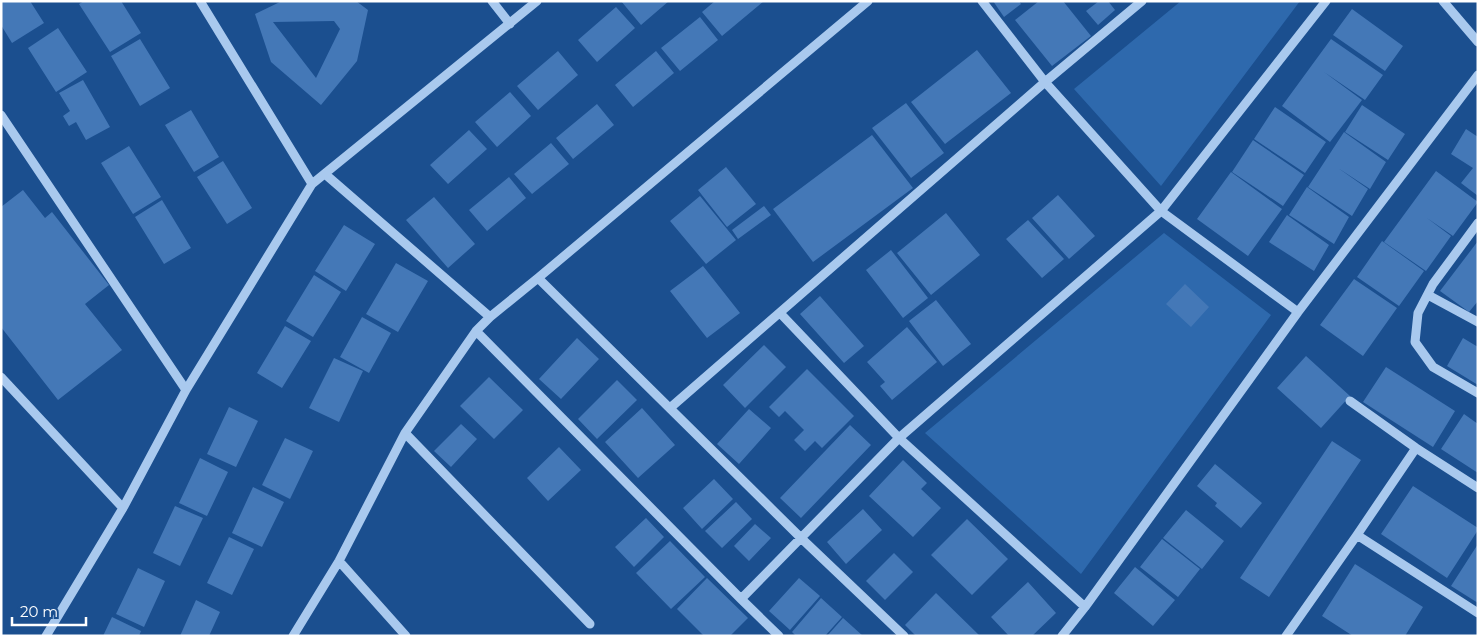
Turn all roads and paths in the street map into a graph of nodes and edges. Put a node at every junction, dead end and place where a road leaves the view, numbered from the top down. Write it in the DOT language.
graph roads {
  1 [pos="200,1"];
  2 [pos="492,1"];
  3 [pos="537,1"];
  4 [pos="868,1"];
  5 [pos="982,1"];
  6 [pos="1142,1"];
  7 [pos="1326,1"];
  8 [pos="1443,1"];
  9 [pos="510,24"];
  10 [pos="1478,42"];
  11 [pos="1478,75"];
  12 [pos="1045,82"];
  13 [pos="1,115"];
  14 [pos="325,174"];
  15 [pos="312,184"];
  16 [pos="1161,211"];
  17 [pos="1478,223"];
  18 [pos="538,278"];
  19 [pos="1428,295"];
  20 [pos="1298,312"];
  21 [pos="780,313"];
  22 [pos="490,317"];
  23 [pos="1478,322"];
  24 [pos="476,331"];
  25 [pos="1,377"];
  26 [pos="186,390"];
  27 [pos="1478,393"];
  28 [pos="1350,402"];
  29 [pos="670,408"];
  30 [pos="405,433"];
  31 [pos="899,438"];
  32 [pos="1416,448"];
  33 [pos="1478,488"];
  34 [pos="123,508"];
  35 [pos="1358,535"];
  36 [pos="801,538"];
  37 [pos="339,561"];
  38 [pos="741,599"];
  39 [pos="1085,607"];
  40 [pos="1478,613"];
  41 [pos="590,624"];
  42 [pos="46,636"];
  43 [pos="293,636"];
  44 [pos="406,636"];
  45 [pos="779,636"];
  46 [pos="904,636"];
  47 [pos="1062,636"];
  48 [pos="1286,636"];
  1 -- 15 [label="street"];
  2 -- 9 [label="street"];
  3 -- 9 [label="street"];
  4 -- 18 [label="street"];
  5 -- 12 [label="street"];
  6 -- 12 [label="street"];
  7 -- 16 [label="street"];
  8 -- 10 [label="street"];
  9 -- 14 [label="street"];
  11 -- 20 [label="street"];
  12 -- 16 [label="street"];
  12 -- 21 [label="street"];
  13 -- 26 [label="street"];
  14 -- 15 [label="street"];
  14 -- 22 [label="street"];
  15 -- 26 [label="street"];
  16 -- 20 [label="street"];
  16 -- 31 [label="street"];
  17 -- 19 [label="street"];
  18 -- 22 [label="street"];
  18 -- 29 [label="street"];
  19 -- 23 [label="street"];
  19 -- 27 [label="street"];
  20 -- 39 [label="street"];
  21 -- 29 [label="street"];
  21 -- 31 [label="street"];
  22 -- 24 [label="street"];
  24 -- 30 [label="street"];
  24 -- 38 [label="street"];
  25 -- 34 [label="street"];
  26 -- 34 [label="street"];
  28 -- 32 [label="street"];
  29 -- 36 [label="street"];
  30 -- 37 [label="street"];
  30 -- 41 [label="street"];
  31 -- 36 [label="street"];
  31 -- 39 [label="street"];
  32 -- 33 [label="street"];
  32 -- 35 [label="street"];
  34 -- 42 [label="street"];
  35 -- 40 [label="street"];
  35 -- 48 [label="street"];
  36 -- 38 [label="street"];
  36 -- 46 [label="street"];
  37 -- 43 [label="street"];
  37 -- 44 [label="street"];
  38 -- 45 [label="street"];
  39 -- 47 [label="street"];
}
